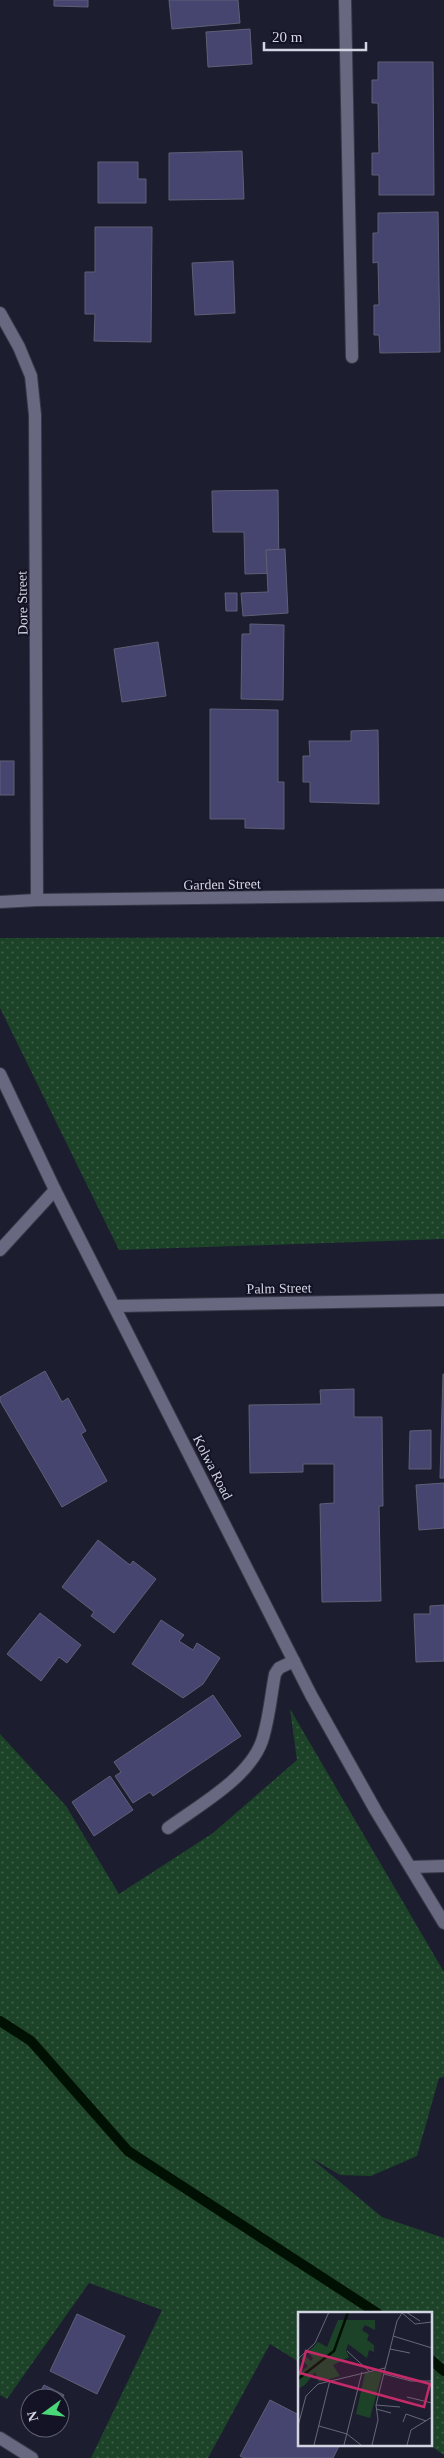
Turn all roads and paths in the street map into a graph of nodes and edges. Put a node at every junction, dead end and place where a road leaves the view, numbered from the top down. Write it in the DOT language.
graph roads {
  1 [pos="345,0"];
  2 [pos="0,313"];
  3 [pos="352,357"];
  4 [pos="444,895"];
  5 [pos="37,900"];
  6 [pos="0,902"];
  7 [pos="0,1074"];
  8 [pos="55,1190"];
  9 [pos="0,1250"];
  10 [pos="444,1300"];
  11 [pos="115,1306"];
  12 [pos="294,1661"];
  13 [pos="168,1828"];
  14 [pos="444,1866"];
  15 [pos="411,1867"];
  16 [pos="444,1923"];
  17 [pos="0,2438"];
  18 [pos="32,2458"];
  1 -- 3 [label="street"];
  2 -- 5 [label="street, Dore Street"];
  4 -- 5 [label="street, Garden Street"];
  5 -- 6 [label="street, Garden Street"];
  7 -- 8 [label="street, Kolwa Road"];
  8 -- 9 [label="street"];
  8 -- 11 [label="street, Kolwa Road"];
  10 -- 11 [label="street, Palm Street"];
  11 -- 12 [label="street, Kolwa Road"];
  12 -- 13 [label="street"];
  12 -- 15 [label="street, Kolwa Road"];
  14 -- 15 [label="street"];
  15 -- 16 [label="street, Kolwa Road"];
  17 -- 18 [label="street"];
}
